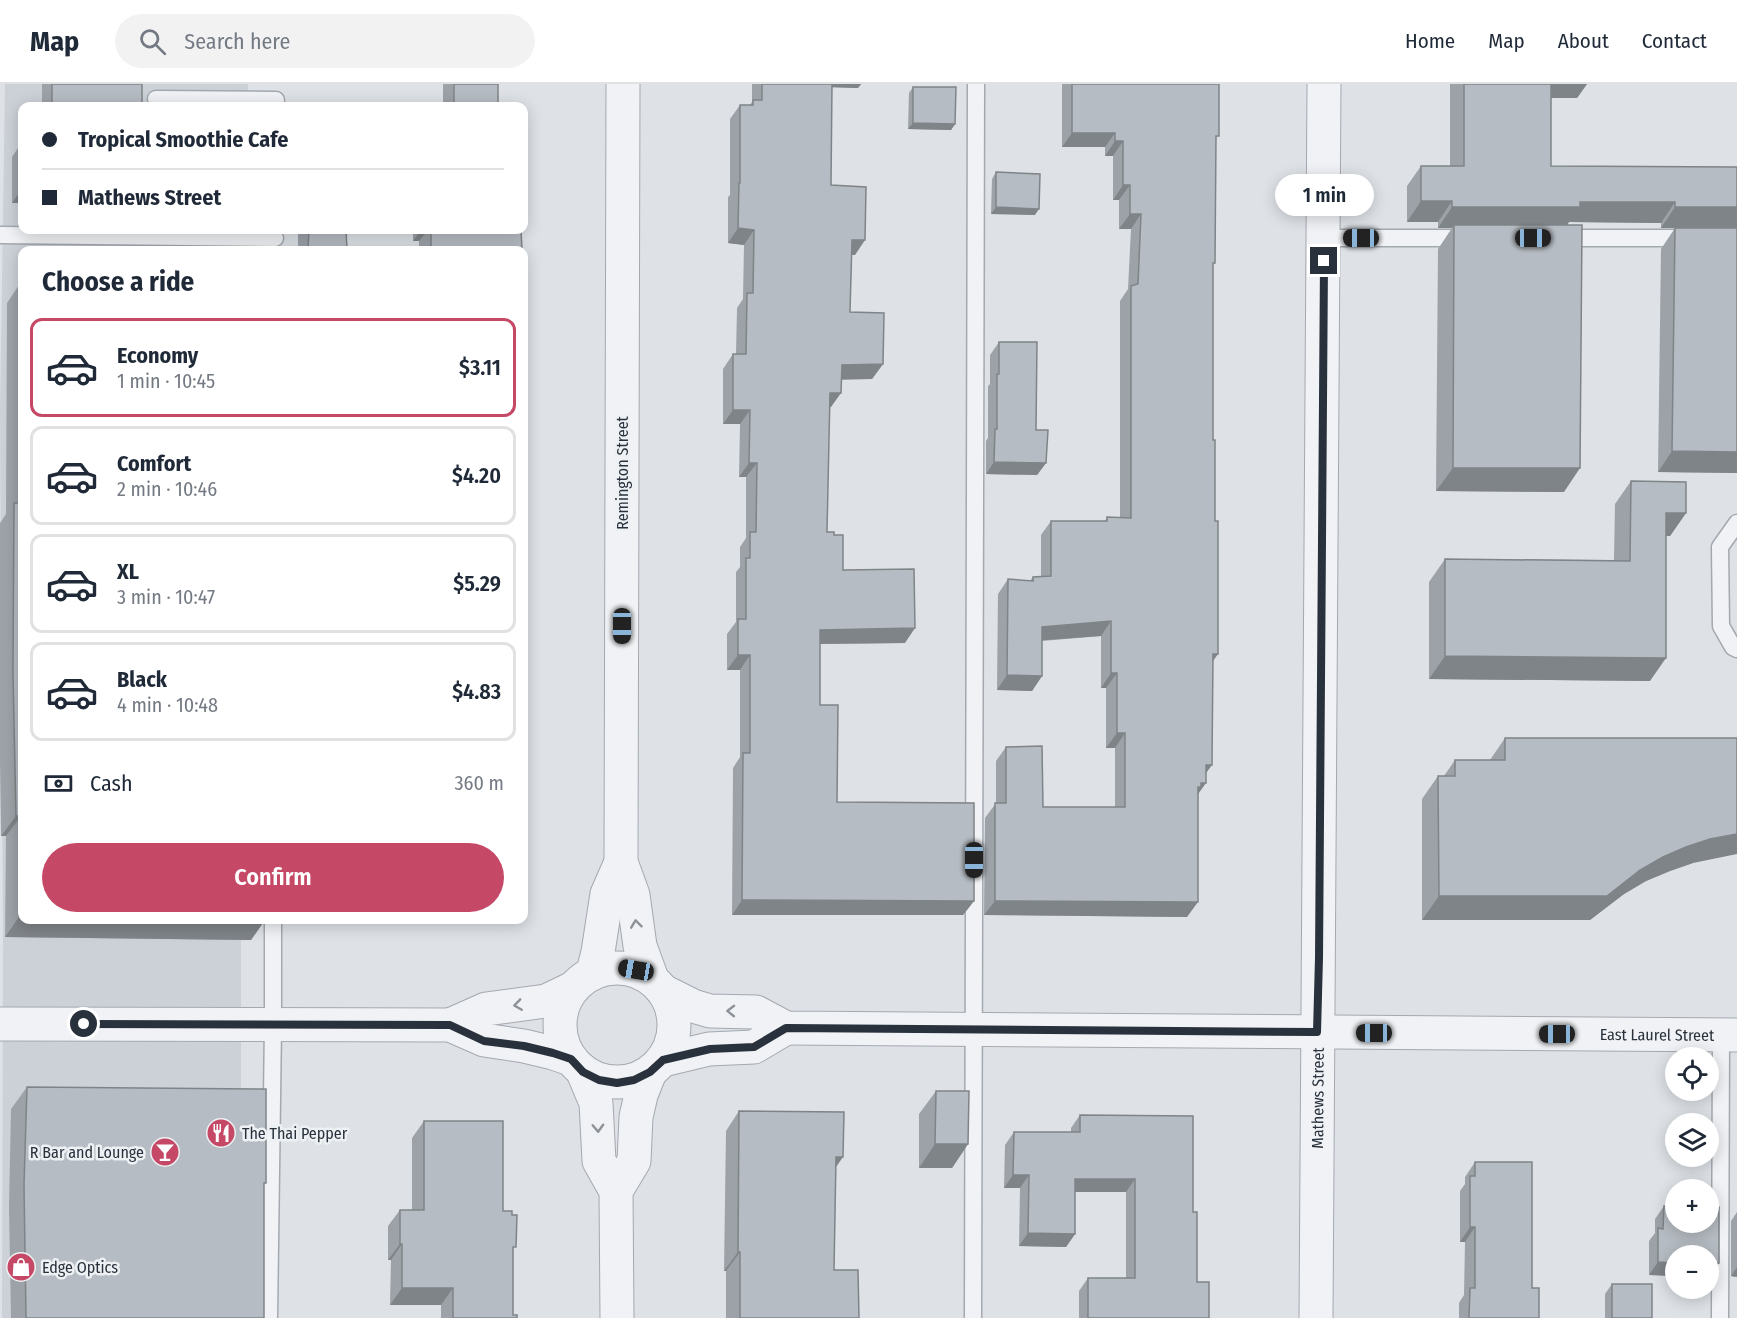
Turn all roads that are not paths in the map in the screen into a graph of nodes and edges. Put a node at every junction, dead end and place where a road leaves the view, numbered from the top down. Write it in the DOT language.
graph roads {
  1 [pos="623,84"];
  2 [pos="976,84"];
  3 [pos="1324,84"];
  4 [pos="276,97"];
  5 [pos="156,99"];
  6 [pos="0,235"];
  7 [pos="1324,238"];
  8 [pos="1479,238"];
  9 [pos="1538,238"];
  10 [pos="1702,238"];
  11 [pos="275,239"];
  12 [pos="1737,523"];
  13 [pos="1737,649"];
  14 [pos="621,862"];
  15 [pos="273,924"];
  16 [pos="583,980"];
  17 [pos="658,986"];
  18 [pos="0,1024"];
  19 [pos="273,1025"];
  20 [pos="450,1025"];
  21 [pos="786,1028"];
  22 [pos="973,1030"];
  23 [pos="1317,1032"];
  24 [pos="1729,1035"];
  25 [pos="577,1065"];
  26 [pos="657,1066"];
  27 [pos="616,1191"];
  28 [pos="269,1318"];
  29 [pos="617,1318"];
  30 [pos="973,1318"];
  31 [pos="1316,1318"];
  32 [pos="1720,1318"];
  1 -- 14 [label="street, Remington Street"];
  2 -- 22 [label="lane"];
  3 -- 7 [label="street, Mathews Street"];
  4 -- 5 [label="lane"];
  6 -- 11 [label="lane"];
  7 -- 8 [label="lane"];
  7 -- 23 [label="street, Mathews Street"];
  9 -- 10 [label="lane"];
  12 -- 13 [label="lane"];
  14 -- 16 [label="street, Remington Street"];
  17 -- 14 [label="street, Remington Street, one-way"];
  15 -- 19 [label="lane"];
  16 -- 17 [label="street"];
  16 -- 20 [label="street, one-way"];
  16 -- 25 [label="street"];
  21 -- 17 [label="street, East Laurel Street, one-way"];
  17 -- 26 [label="street"];
  18 -- 19 [label="street"];
  19 -- 20 [label="street"];
  19 -- 28 [label="lane"];
  20 -- 25 [label="street"];
  21 -- 22 [label="street, East Laurel Street"];
  21 -- 26 [label="street"];
  22 -- 23 [label="street, East Laurel Street"];
  22 -- 30 [label="lane"];
  23 -- 24 [label="street, East Laurel Street"];
  23 -- 31 [label="street, Mathews Street"];
  24 -- 32 [label="lane"];
  25 -- 26 [label="street"];
  25 -- 27 [label="street, one-way"];
  26 -- 27 [label="street"];
  27 -- 29 [label="street"];
}
